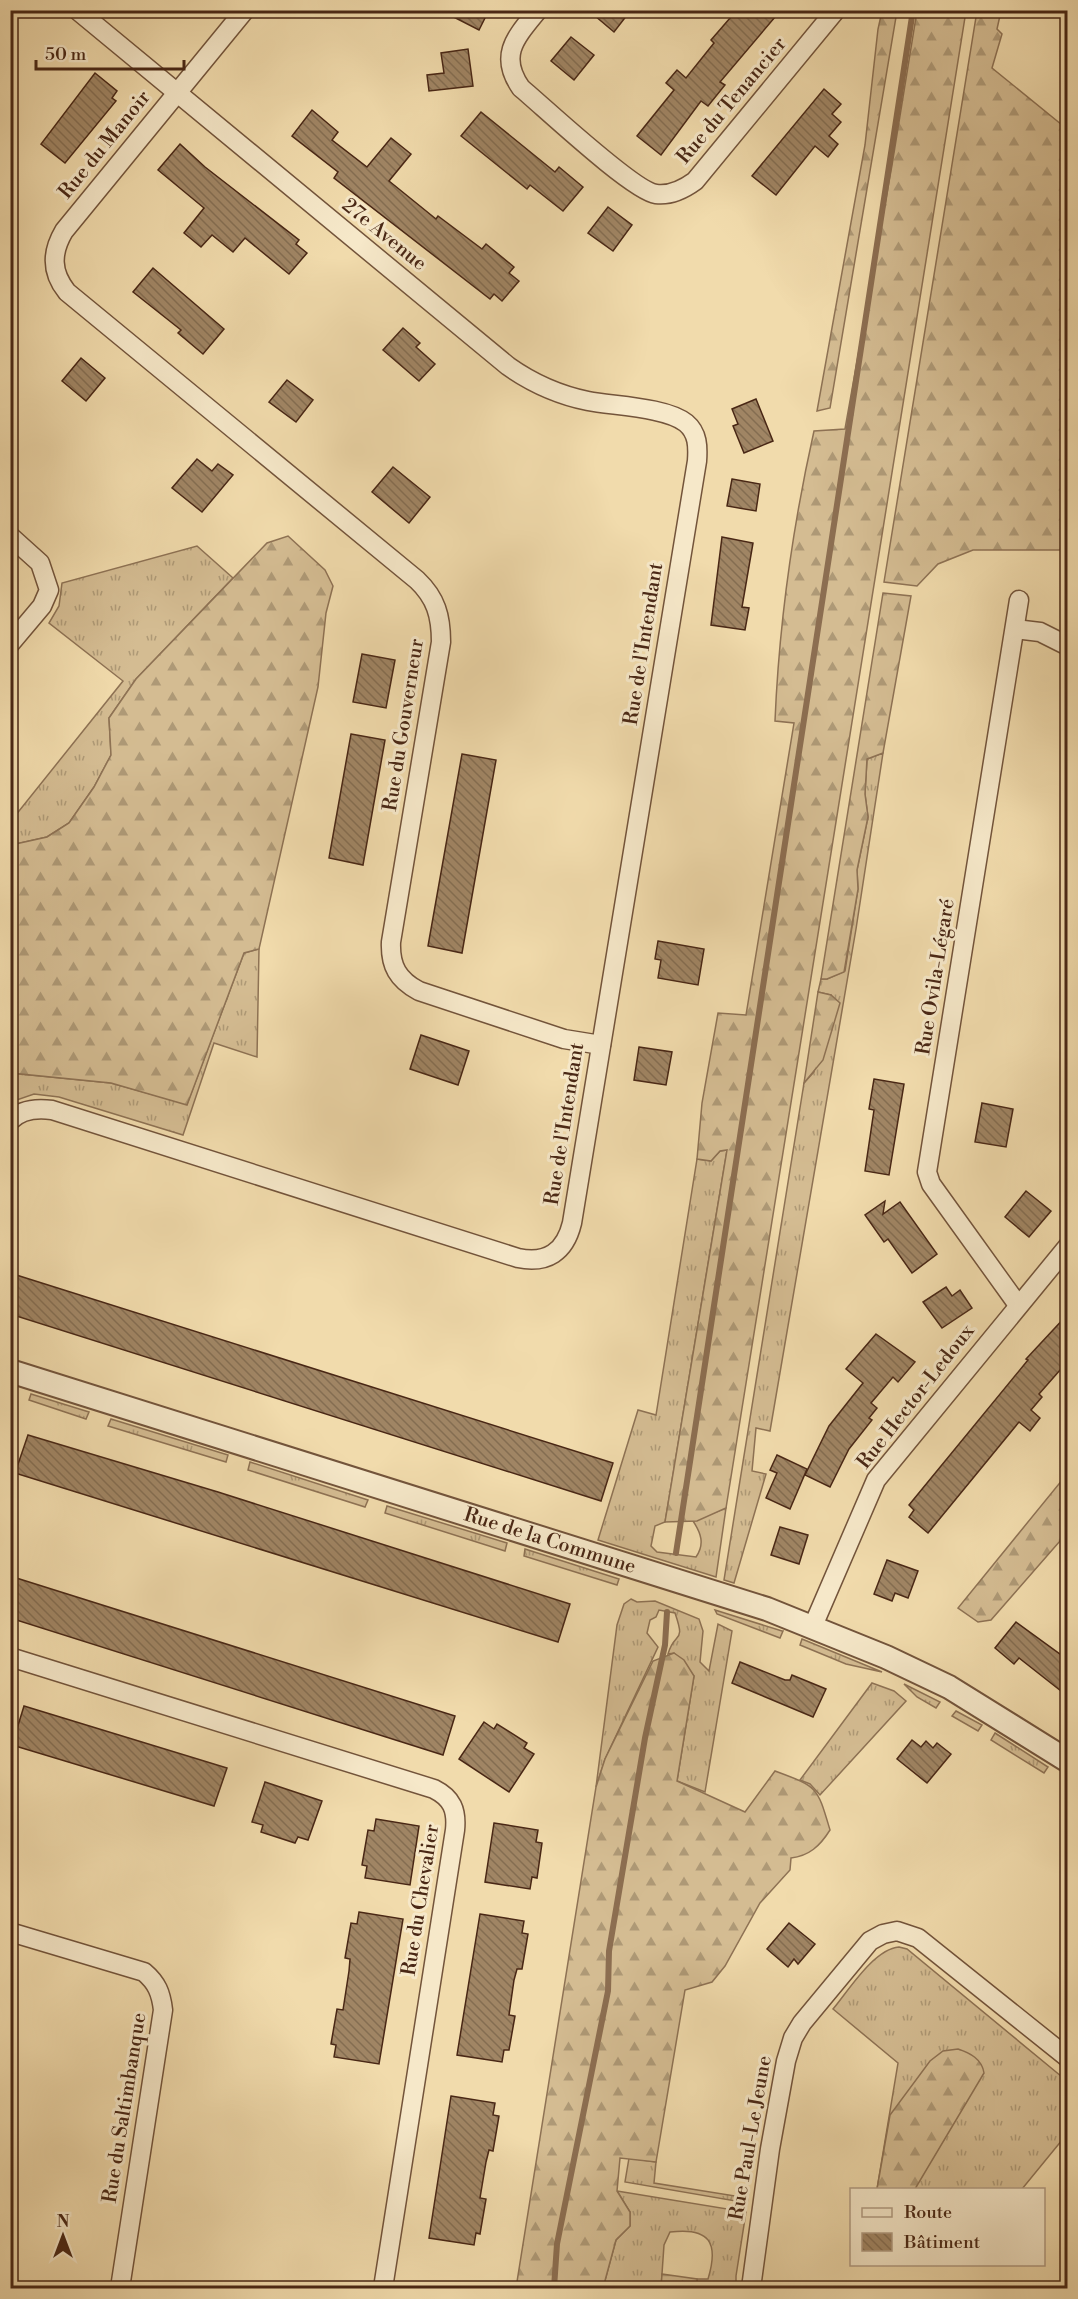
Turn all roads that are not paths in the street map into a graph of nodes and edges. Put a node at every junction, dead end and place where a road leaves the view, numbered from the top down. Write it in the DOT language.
graph roads {
  1 [pos="77,10"];
  2 [pos="245,10"];
  3 [pos="538,10"];
  4 [pos="837,10"];
  5 [pos="176,93"];
  6 [pos="53,257"];
  7 [pos="693,431"];
  8 [pos="10,536"];
  9 [pos="1019,600"];
  10 [pos="1015,629"];
  11 [pos="10,644"];
  12 [pos="1068,646"];
  13 [pos="601,1045"];
  14 [pos="10,1121"];
  15 [pos="1068,1246"];
  16 [pos="1018,1305"];
  17 [pos="10,1371"];
  18 [pos="813,1626"];
  19 [pos="10,1657"];
  20 [pos="1068,1761"];
  21 [pos="10,1932"];
  22 [pos="1068,2058"];
  23 [pos="120,2289"];
  24 [pos="383,2289"];
  25 [pos="751,2289"];
  1 -- 5 [label="street, 27e Avenue"];
  2 -- 5 [label="street, Rue du Manoir"];
  3 -- 4 [label="street, Rue du Tenancier"];
  5 -- 6 [label="street, Rue du Manoir"];
  5 -- 7 [label="street, 27e Avenue"];
  6 -- 13 [label="street, Rue du Gouverneur"];
  7 -- 13 [label="street, Rue de l'Intendant"];
  8 -- 11 [label="street"];
  9 -- 10 [label="street, Rue Ovila-Légaré"];
  10 -- 12 [label="street"];
  10 -- 16 [label="street, Rue Ovila-Légaré"];
  13 -- 14 [label="street, Rue de l'Intendant"];
  15 -- 16 [label="street, Rue Hector-Ledoux"];
  16 -- 18 [label="street, Rue Hector-Ledoux"];
  17 -- 18 [label="street, Rue de la Commune"];
  18 -- 20 [label="street, Rue de la Commune"];
  19 -- 24 [label="street, Rue du Chevalier"];
  21 -- 23 [label="street, Rue du Saltimbanque"];
  22 -- 25 [label="street, Rue Paul-Le Jeune"];
}
